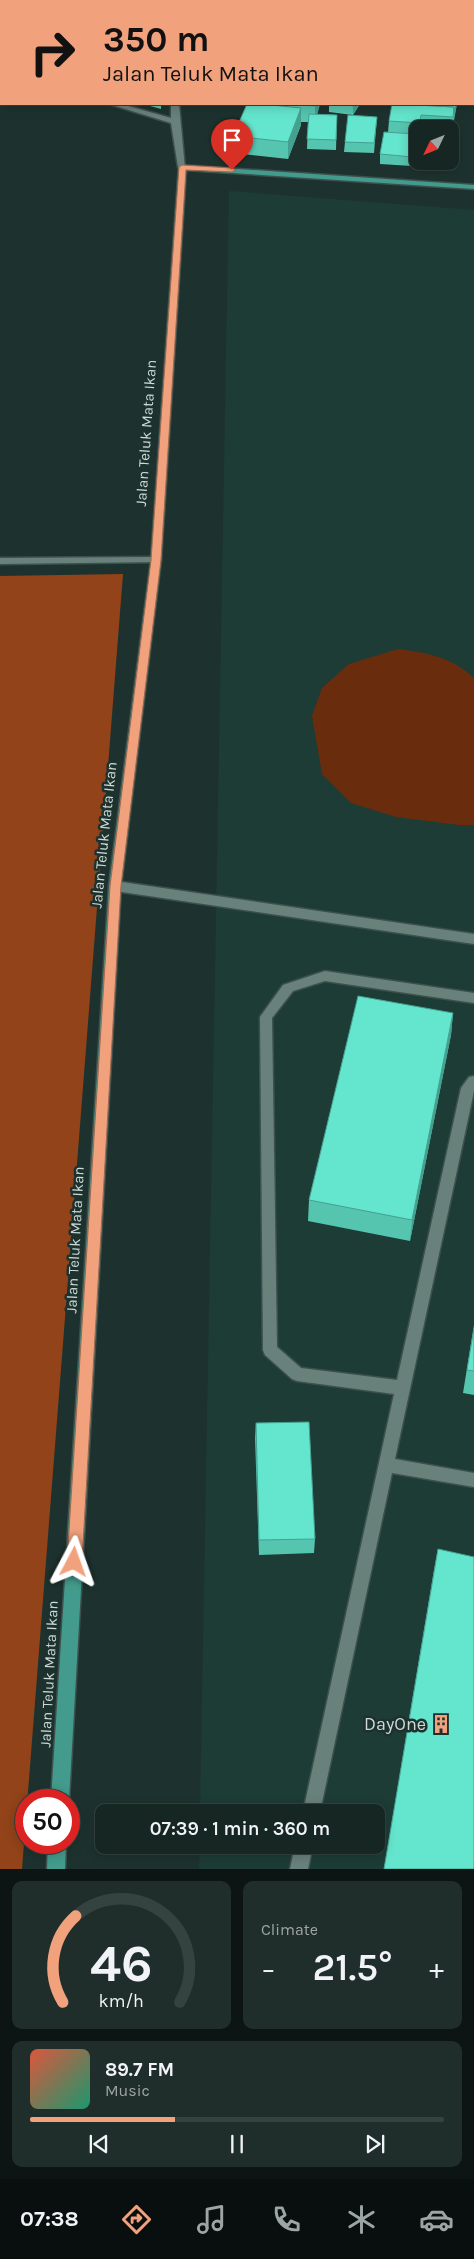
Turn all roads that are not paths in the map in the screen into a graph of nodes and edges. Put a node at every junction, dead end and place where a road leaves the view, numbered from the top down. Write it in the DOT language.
graph roads {
  1 [pos="116,105"];
  2 [pos="175,105"];
  3 [pos="175,122"];
  4 [pos="182,167"];
  5 [pos="474,187"];
  6 [pos="156,560"];
  7 [pos="0,561"];
  8 [pos="115,886"];
  9 [pos="474,939"];
  10 [pos="474,998"];
  11 [pos="474,1081"];
  12 [pos="403,1388"];
  13 [pos="386,1465"];
  14 [pos="474,1480"];
  15 [pos="61,1789"];
  16 [pos="313,1804"];
  17 [pos="57,1854"];
  18 [pos="302,1854"];
  19 [pos="56,1869"];
  20 [pos="299,1869"];
  1 -- 3 [label="street"];
  2 -- 3 [label="street"];
  3 -- 4 [label="street"];
  4 -- 5 [label="main road"];
  4 -- 6 [label="main road, Jalan Teluk Mata Ikan"];
  6 -- 7 [label="street"];
  6 -- 8 [label="main road, Jalan Teluk Mata Ikan"];
  8 -- 9 [label="street"];
  8 -- 15 [label="main road, Jalan Teluk Mata Ikan"];
  10 -- 12 [label="street"];
  11 -- 12 [label="street"];
  12 -- 13 [label="street"];
  13 -- 14 [label="street"];
  13 -- 16 [label="street"];
  17 -- 19 [label="main road"];
  18 -- 20 [label="street"];
}
